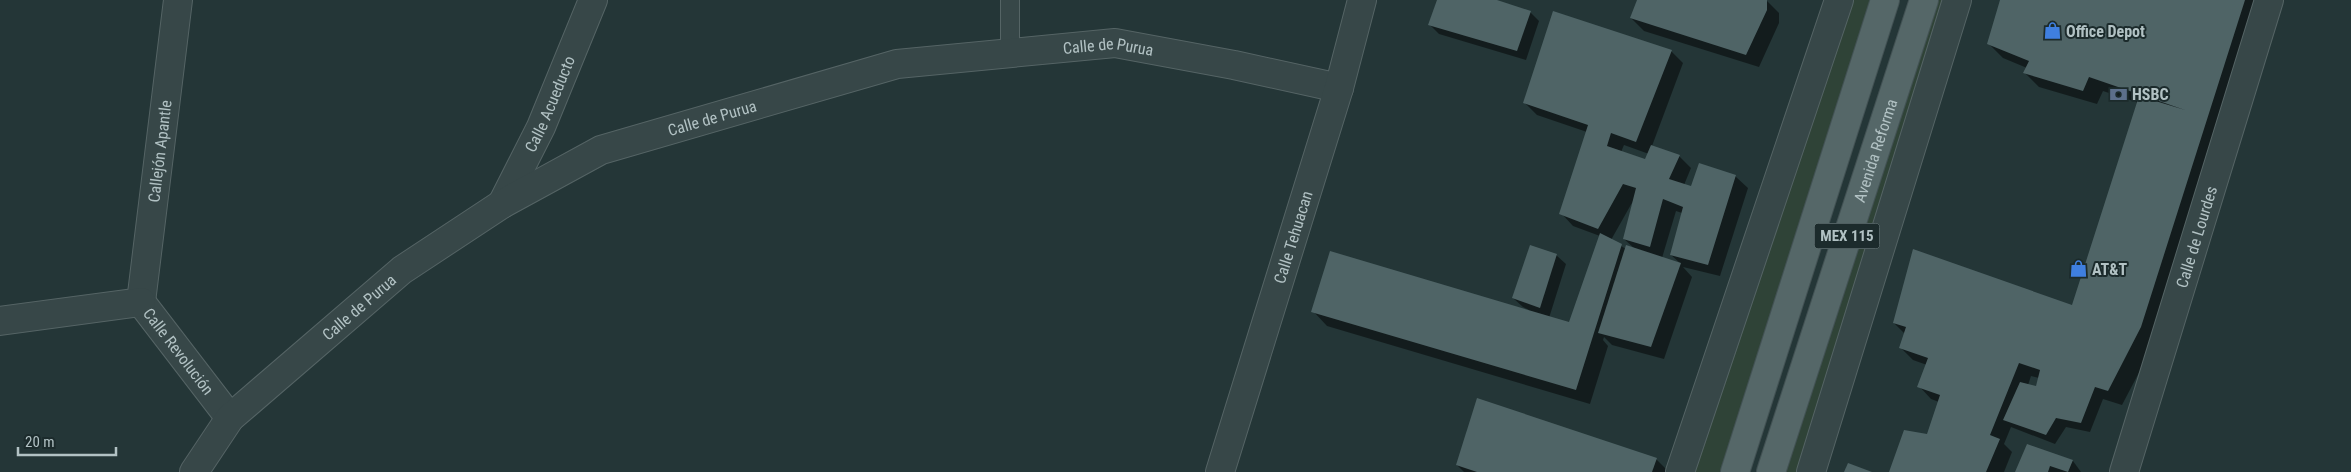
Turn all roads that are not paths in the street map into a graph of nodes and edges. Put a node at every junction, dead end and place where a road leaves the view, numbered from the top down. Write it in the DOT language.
graph roads {
  1 [pos="178,0"];
  2 [pos="593,0"];
  3 [pos="1010,0"];
  4 [pos="1362,0"];
  5 [pos="1839,0"];
  6 [pos="1885,0"];
  7 [pos="1924,0"];
  8 [pos="1957,0"];
  9 [pos="2269,0"];
  10 [pos="1010,53"];
  11 [pos="1338,88"];
  12 [pos="502,204"];
  13 [pos="141,302"];
  14 [pos="0,321"];
  15 [pos="230,418"];
  16 [pos="194,472"];
  17 [pos="1220,472"];
  18 [pos="1680,472"];
  19 [pos="1735,472"];
  20 [pos="1771,472"];
  21 [pos="1811,472"];
  22 [pos="2124,472"];
  1 -- 13 [label="street, Callejón Apantle"];
  2 -- 12 [label="street, Calle Acueducto"];
  3 -- 10 [label="lane"];
  4 -- 11 [label="street, Calle Tehuacan"];
  5 -- 18 [label="street"];
  6 -- 19 [label="main road, MEX 115"];
  7 -- 20 [label="main road, Avenida Reforma / MEX 115"];
  8 -- 21 [label="street"];
  9 -- 22 [label="street, Calle de Lourdes"];
  10 -- 11 [label="street, Calle de Purua"];
  10 -- 12 [label="street, Calle de Purua"];
  11 -- 17 [label="street, Calle Tehuacan"];
  12 -- 15 [label="street, Calle de Purua"];
  13 -- 14 [label="street, Calle Revolución"];
  13 -- 15 [label="street, Calle Revolución"];
  15 -- 16 [label="street, Calle de Purua"];
}
